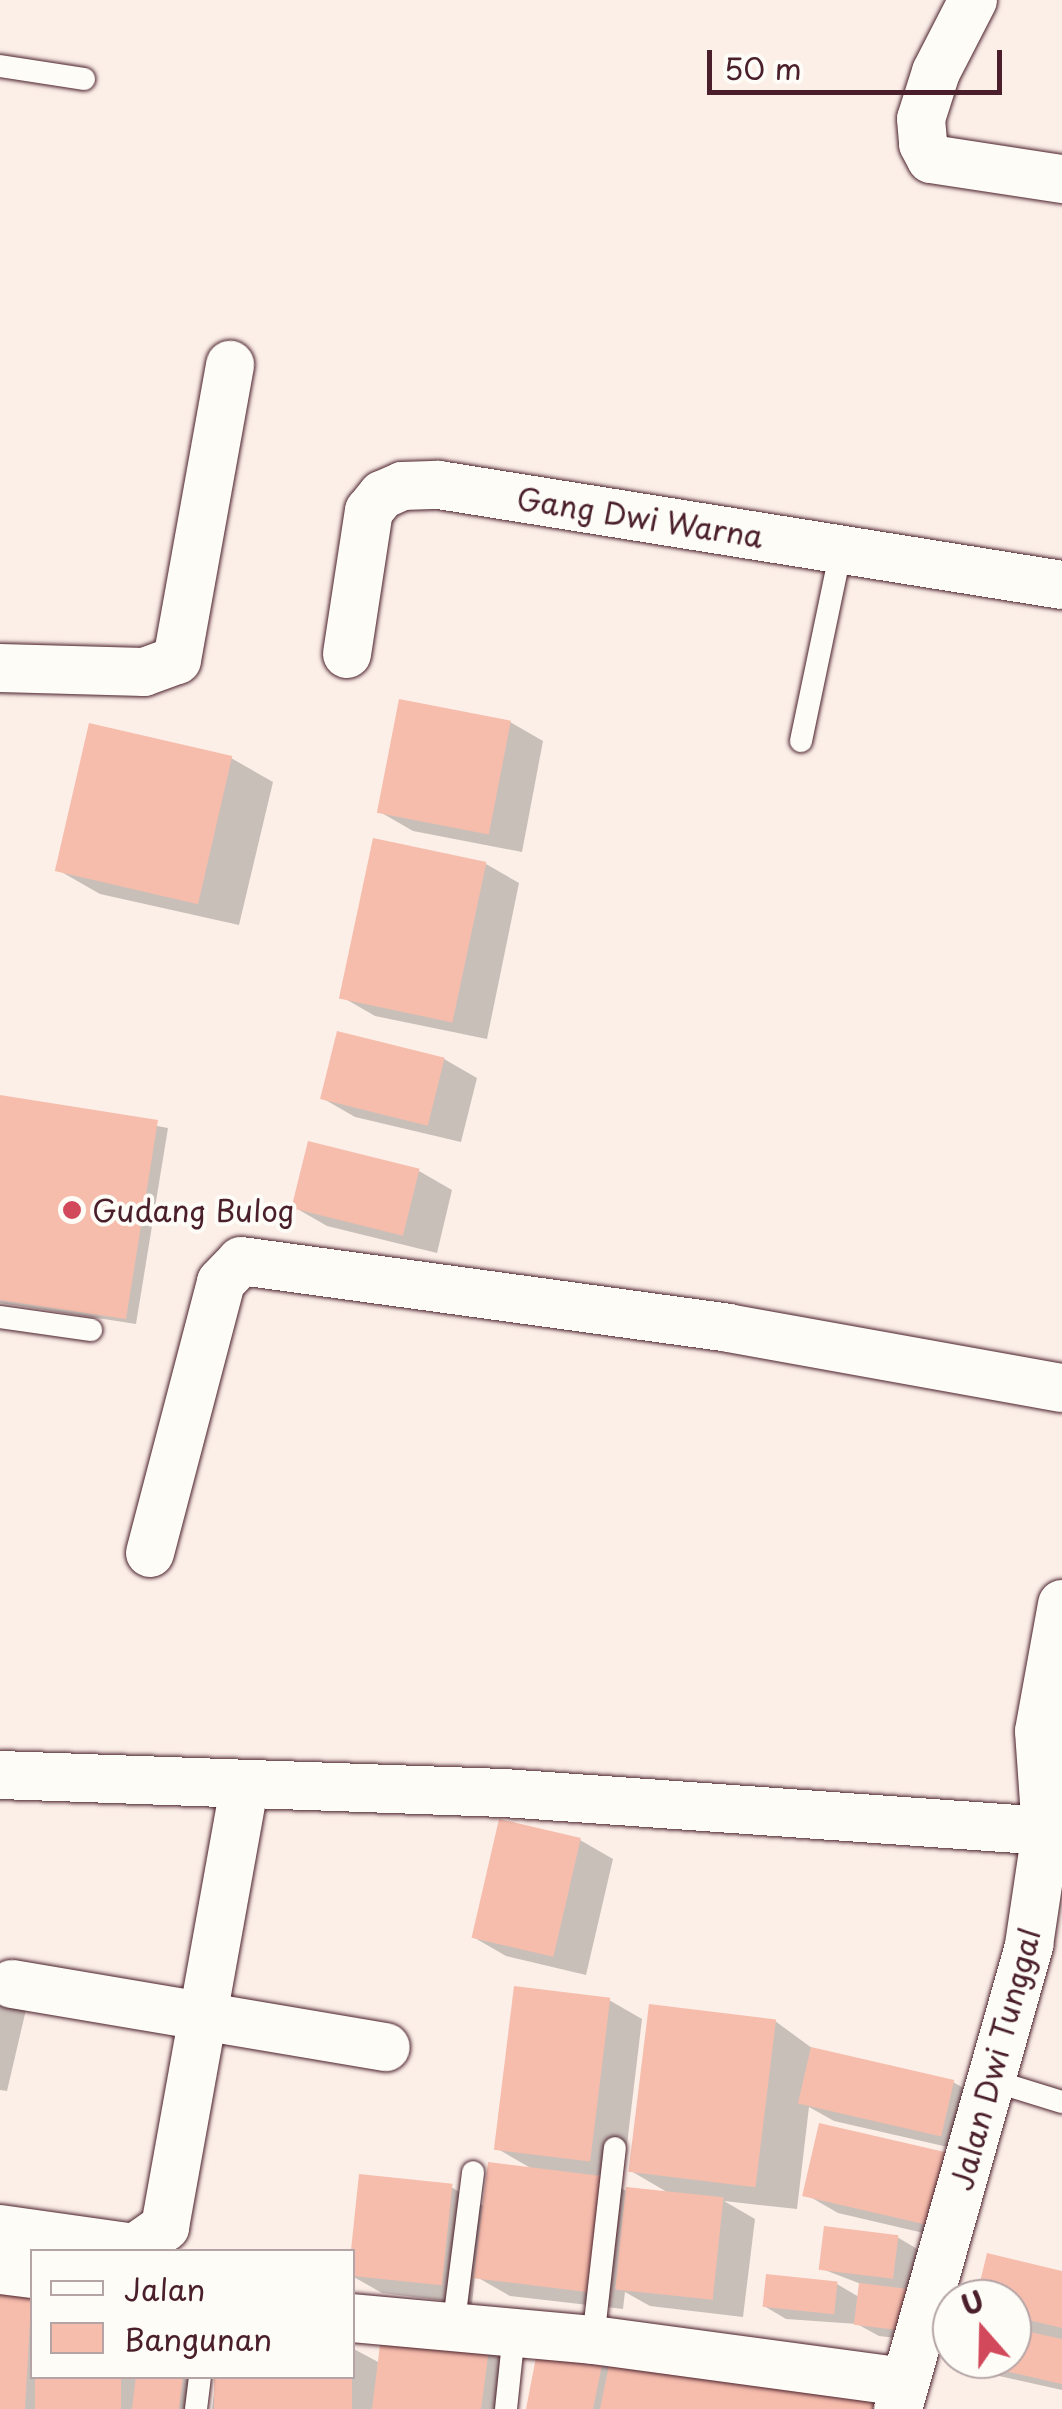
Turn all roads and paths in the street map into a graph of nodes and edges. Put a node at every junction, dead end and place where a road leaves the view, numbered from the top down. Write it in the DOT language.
graph roads {
  1 [pos="973,0"];
  2 [pos="0,66"];
  3 [pos="84,79"];
  4 [pos="1062,179"];
  5 [pos="230,364"];
  6 [pos="842,549"];
  7 [pos="1062,585"];
  8 [pos="347,654"];
  9 [pos="0,668"];
  10 [pos="801,741"];
  11 [pos="0,1317"];
  12 [pos="90,1330"];
  13 [pos="1062,1388"];
  14 [pos="150,1553"];
  15 [pos="1062,1604"];
  16 [pos="1054,1716"];
  17 [pos="0,1775"];
  18 [pos="244,1788"];
  19 [pos="1051,1813"];
  20 [pos="12,1984"];
  21 [pos="199,2011"];
  22 [pos="386,2047"];
  23 [pos="994,2081"];
  24 [pos="1062,2102"];
  25 [pos="615,2148"];
  26 [pos="474,2172"];
  27 [pos="0,2229"];
  28 [pos="0,2270"];
  29 [pos="30,2274"];
  30 [pos="355,2318"];
  31 [pos="453,2328"];
  32 [pos="514,2333"];
  33 [pos="593,2340"];
  34 [pos="200,2379"];
  35 [pos="901,2396"];
  36 [pos="196,2409"];
  37 [pos="506,2409"];
  1 -- 4 [label="street"];
  2 -- 3 [label="lane"];
  5 -- 9 [label="street"];
  6 -- 7 [label="street, Gang Dwi Warna"];
  6 -- 8 [label="street, Gang Dwi Warna"];
  6 -- 10 [label="lane"];
  11 -- 12 [label="lane"];
  13 -- 14 [label="street"];
  15 -- 16 [label="street, Jalan Dwi Tunggal"];
  16 -- 19 [label="street, Jalan Dwi Tunggal"];
  17 -- 18 [label="street"];
  18 -- 19 [label="street"];
  18 -- 21 [label="street"];
  19 -- 23 [label="street, Jalan Dwi Tunggal"];
  20 -- 21 [label="street"];
  21 -- 22 [label="street"];
  21 -- 27 [label="street"];
  23 -- 24 [label="lane"];
  23 -- 35 [label="street, Jalan Dwi Tunggal"];
  25 -- 33 [label="lane"];
  26 -- 31 [label="lane"];
  28 -- 29 [label="street"];
  30 -- 31 [label="street"];
  31 -- 32 [label="street"];
  32 -- 33 [label="street"];
  32 -- 37 [label="lane"];
  33 -- 35 [label="street"];
  34 -- 36 [label="lane"];
}
